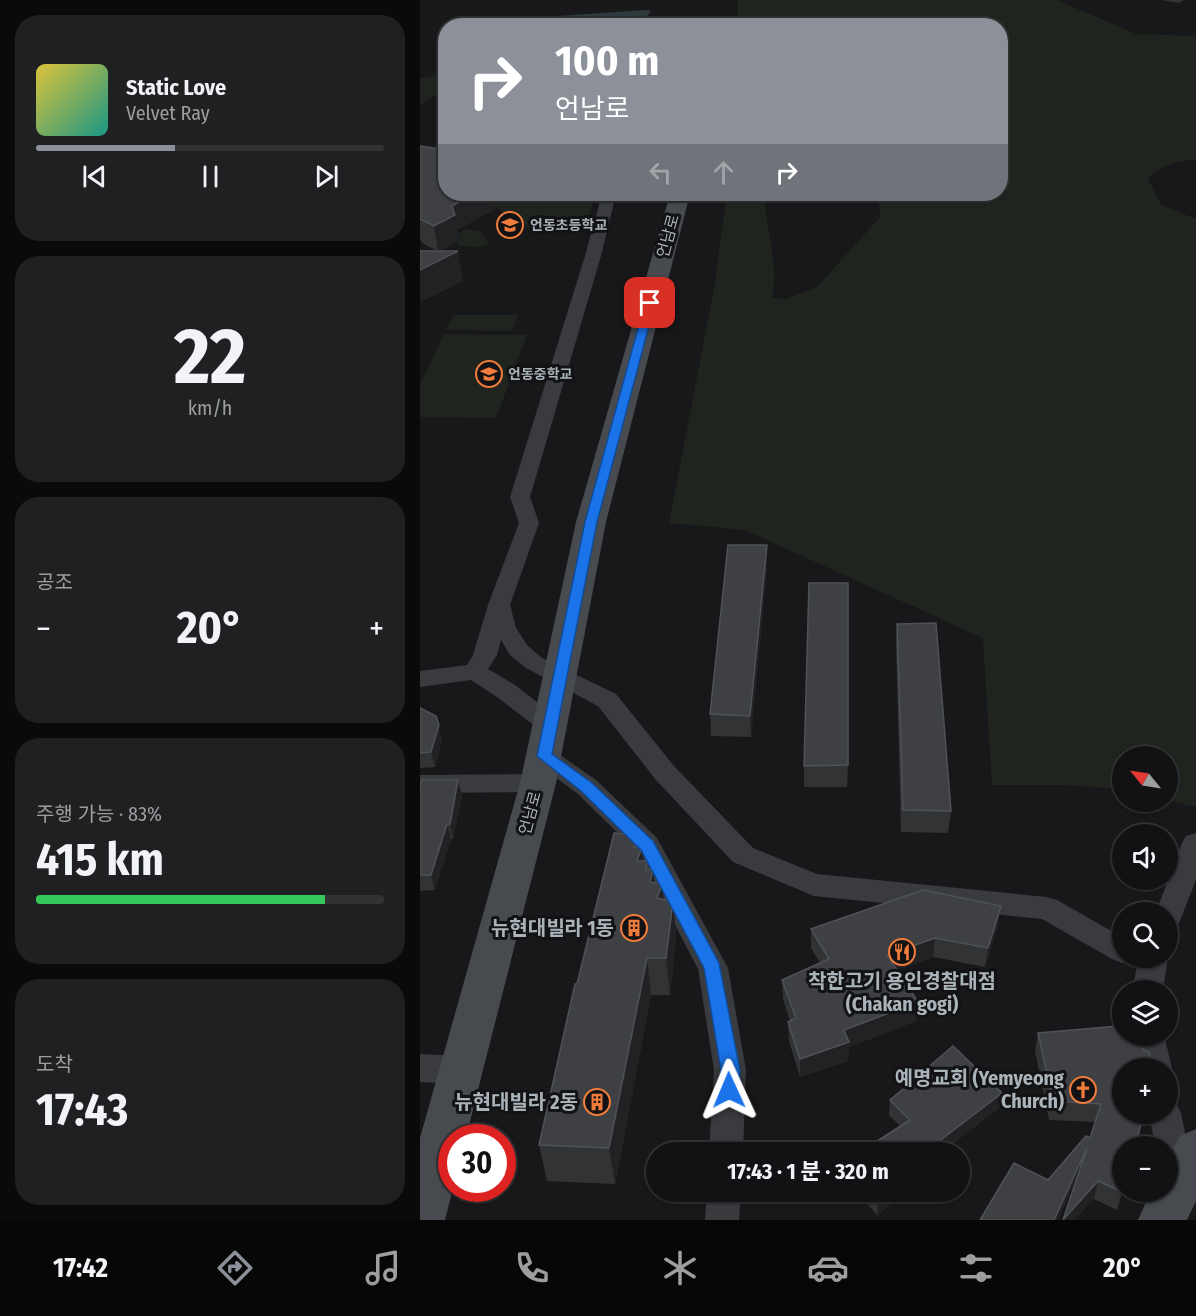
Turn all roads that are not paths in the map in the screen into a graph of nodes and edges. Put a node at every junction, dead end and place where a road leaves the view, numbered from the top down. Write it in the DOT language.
graph roads {
  1 [pos="607,201"];
  2 [pos="678,201"];
  3 [pos="498,605"];
  4 [pos="475,672"];
  5 [pos="561,676"];
  6 [pos="420,679"];
  7 [pos="544,755"];
  8 [pos="420,784"];
  9 [pos="1196,843"];
  10 [pos="1174,902"];
  11 [pos="1112,945"];
  12 [pos="420,1068"];
  13 [pos="462,1070"];
  14 [pos="1167,1124"];
  15 [pos="726,1142"];
  16 [pos="1179,1186"];
  17 [pos="723,1202"];
  18 [pos="421,1220"];
  19 [pos="722,1220"];
  1 -- 3 [label="street"];
  2 -- 5 [label="main road, 언남로"];
  3 -- 4 [label="street"];
  3 -- 5 [label="street"];
  4 -- 6 [label="street"];
  4 -- 7 [label="street"];
  5 -- 7 [label="main road, 언남로"];
  5 -- 11 [label="street"];
  7 -- 8 [label="street"];
  7 -- 13 [label="main road, 언남로"];
  7 -- 15 [label="street"];
  9 -- 10 [label="street"];
  12 -- 13 [label="street"];
  13 -- 18 [label="main road, 언남로"];
  14 -- 16 [label="street"];
  17 -- 19 [label="street"];
}
